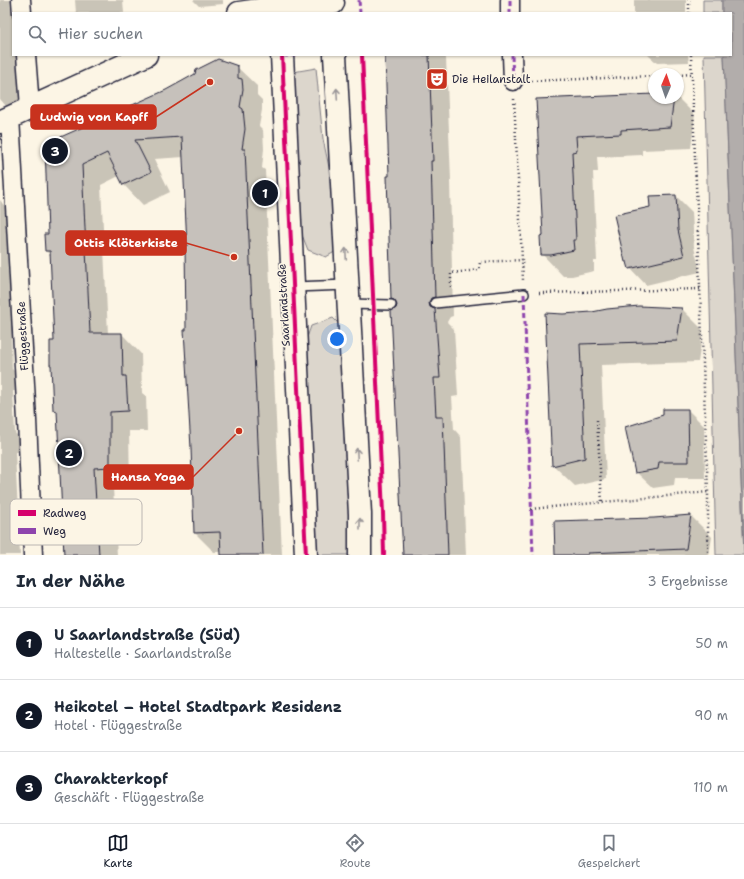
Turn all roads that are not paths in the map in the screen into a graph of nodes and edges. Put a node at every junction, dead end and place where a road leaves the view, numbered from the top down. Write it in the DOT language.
graph roads {
  1 [pos="21,0"];
  2 [pos="510,0"];
  3 [pos="333,5"];
  4 [pos="279,7"];
  5 [pos="22,12"];
  6 [pos="246,12"];
  7 [pos="510,12"];
  8 [pos="26,56"];
  9 [pos="144,56"];
  10 [pos="282,56"];
  11 [pos="335,56"];
  12 [pos="512,56"];
  13 [pos="513,81"];
  14 [pos="30,107"];
  15 [pos="5,119"];
  16 [pos="292,287"];
  17 [pos="348,294"];
  18 [pos="524,294"];
  19 [pos="435,303"];
  20 [pos="391,305"];
  21 [pos="30,499"];
  22 [pos="32,545"];
  23 [pos="32,555"];
  24 [pos="306,555"];
  25 [pos="360,555"];
  1 -- 5 [label="street"];
  2 -- 7 [label="street"];
  3 -- 4 [label="main road"];
  4 -- 6 [label="main road"];
  8 -- 14 [label="street"];
  9 -- 14 [label="main road"];
  10 -- 16 [label="main road, Saarlandstraße"];
  17 -- 11 [label="main road, one-way"];
  12 -- 13 [label="street"];
  14 -- 15 [label="main road"];
  15 -- 21 [label="street, Flüggestraße"];
  16 -- 17 [label="lane"];
  16 -- 24 [label="main road, Saarlandstraße"];
  17 -- 20 [label="lane"];
  25 -- 17 [label="main road, one-way"];
  18 -- 19 [label="lane"];
  22 -- 23 [label="street, Flüggestraße"];
}
